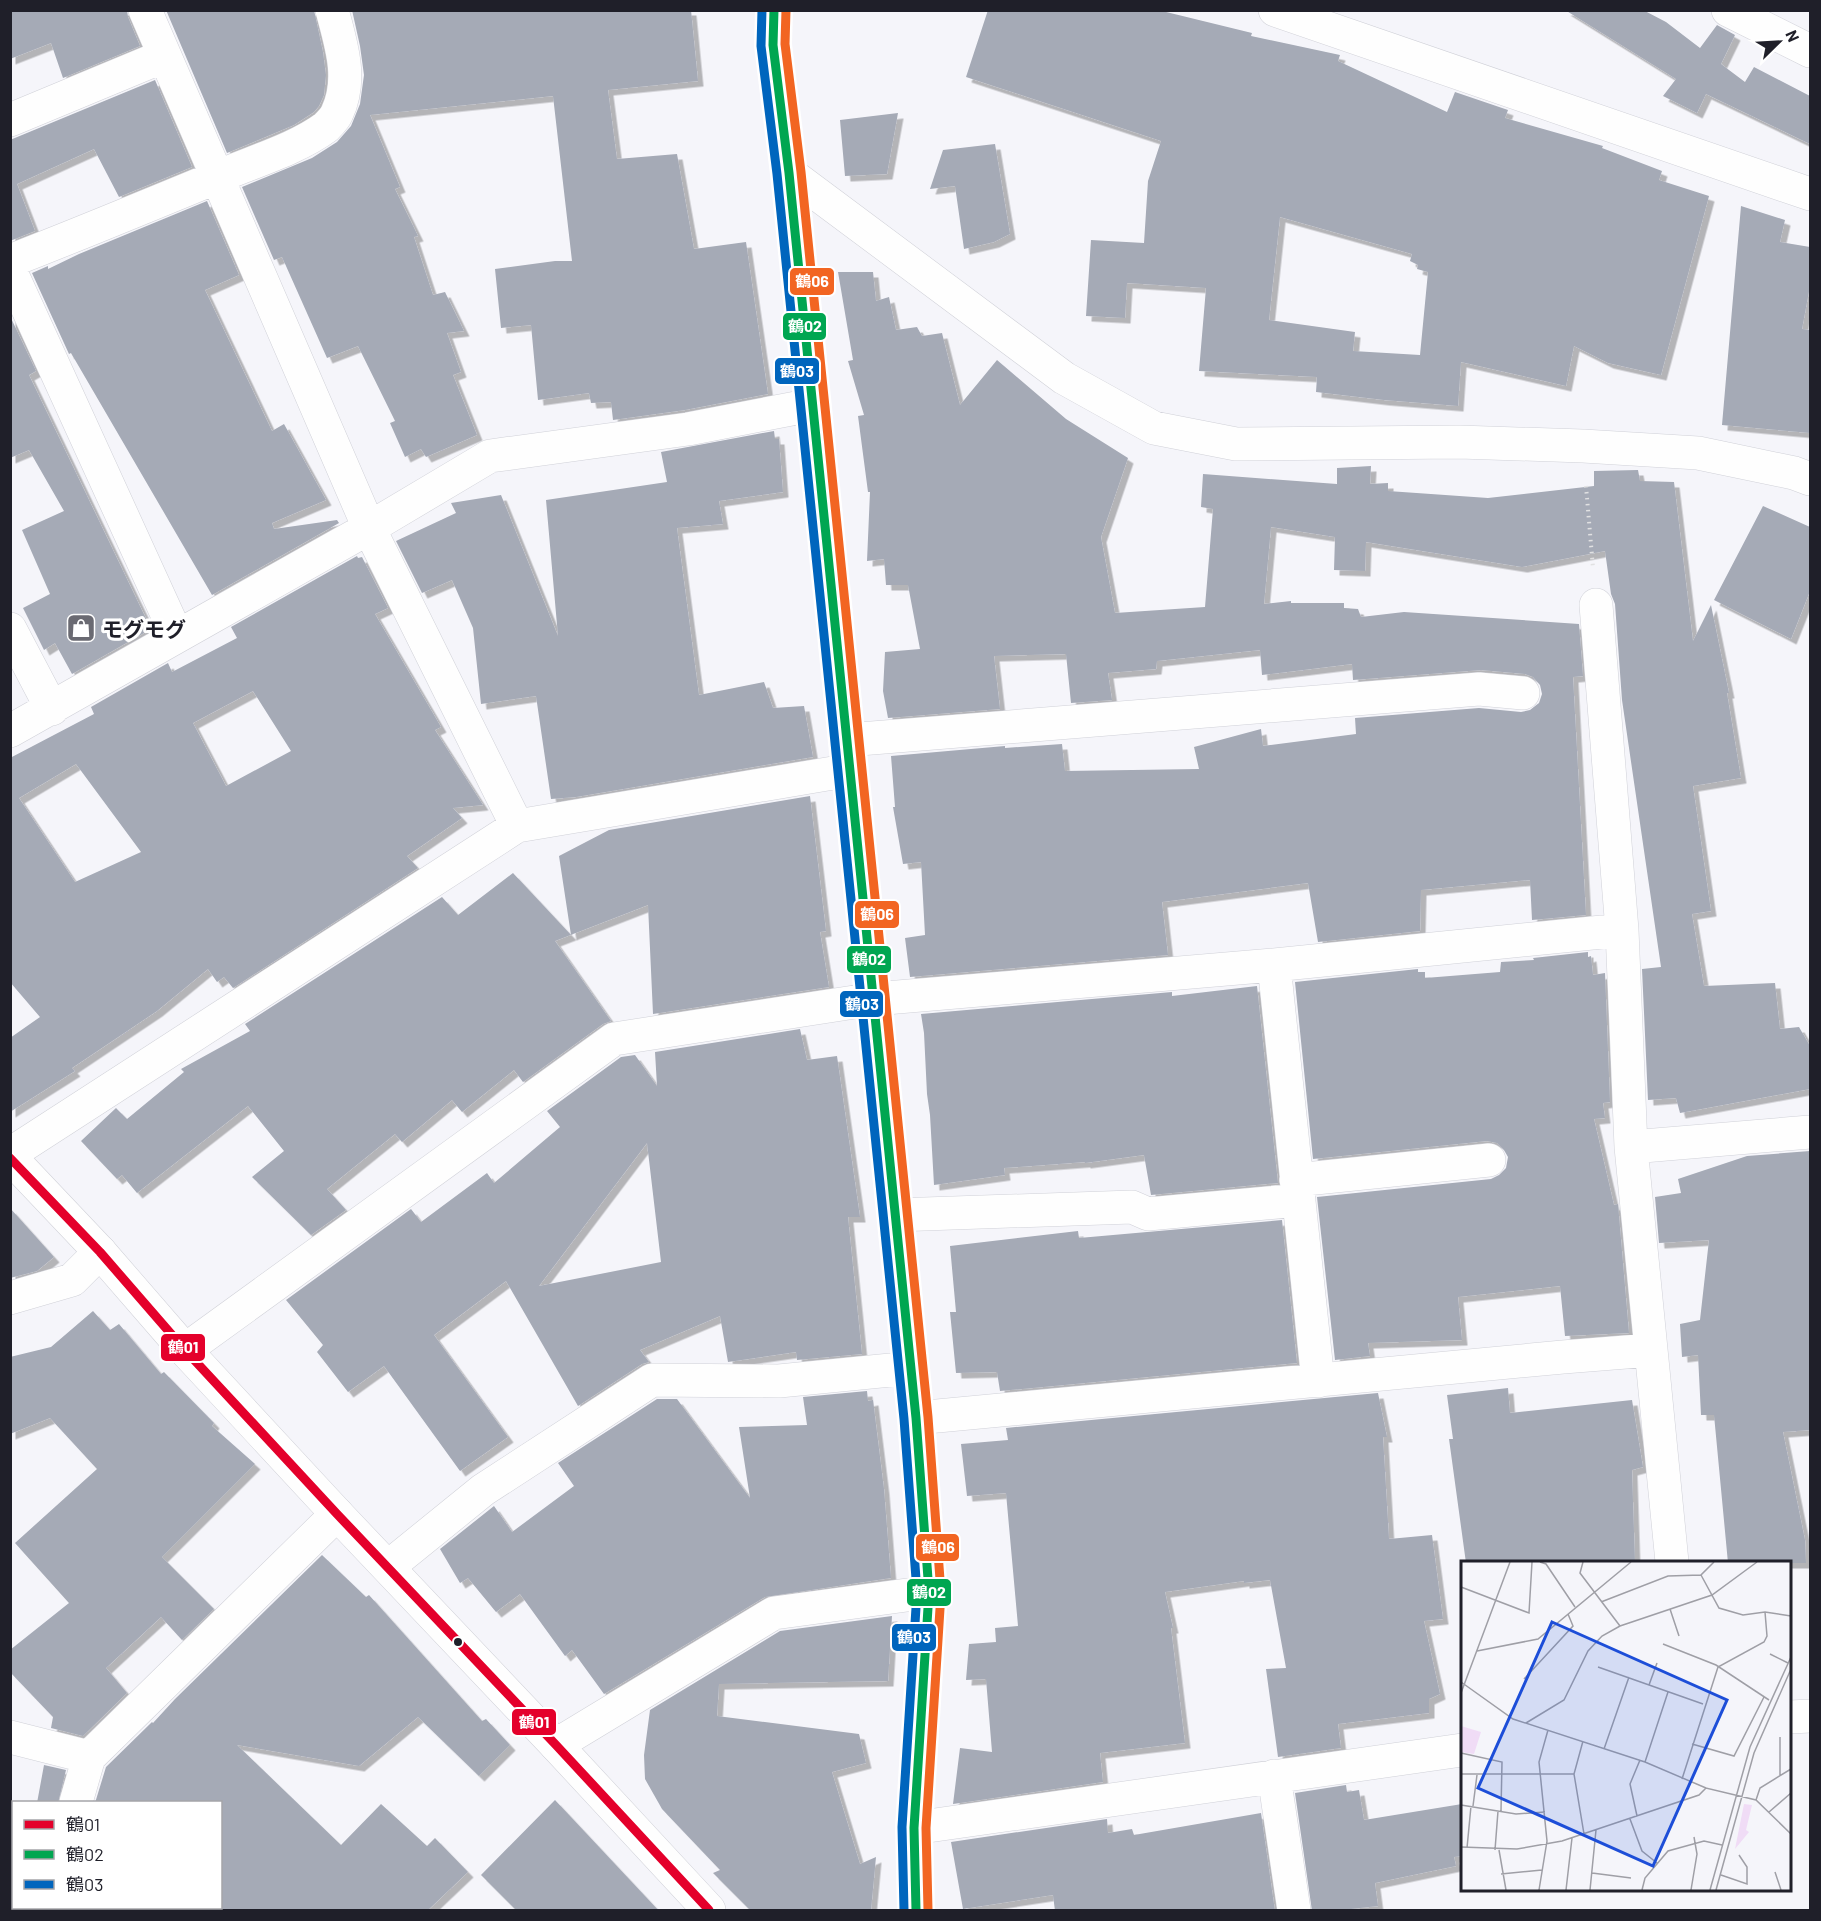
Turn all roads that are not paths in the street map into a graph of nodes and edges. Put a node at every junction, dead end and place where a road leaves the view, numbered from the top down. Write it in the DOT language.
graph roads {
  1 [pos="144,10"];
  2 [pos="332,10"];
  3 [pos="774,10"];
  4 [pos="1275,10"];
  5 [pos="1728,10"];
  6 [pos="1810,51"];
  7 [pos="164,56"];
  8 [pos="10,120"];
  9 [pos="789,173"];
  10 [pos="216,177"];
  11 [pos="1810,194"];
  12 [pos="10,261"];
  13 [pos="10,270"];
  14 [pos="812,405"];
  15 [pos="1810,479"];
  16 [pos="369,528"];
  17 [pos="1596,605"];
  18 [pos="10,629"];
  19 [pos="177,636"];
  20 [pos="1523,693"];
  21 [pos="52,709"];
  22 [pos="10,731"];
  23 [pos="849,755"];
  24 [pos="517,826"];
  25 [pos="1622,930"];
  26 [pos="1274,965"];
  27 [pos="874,999"];
  28 [pos="1810,1132"];
  29 [pos="1631,1147"];
  30 [pos="10,1156"];
  31 [pos="1489,1160"];
  32 [pos="1298,1190"];
  33 [pos="895,1215"];
  34 [pos="100,1252"];
  35 [pos="10,1298"];
  36 [pos="185,1350"];
  37 [pos="1651,1350"];
  38 [pos="911,1368"];
  39 [pos="1318,1381"];
  40 [pos="916,1418"];
  41 [pos="337,1514"];
  42 [pos="1672,1561"];
  43 [pos="388,1567"];
  44 [pos="929,1592"];
  45 [pos="1810,1716"];
  46 [pos="1791,1717"];
  47 [pos="10,1737"];
  48 [pos="556,1745"];
  49 [pos="1461,1750"];
  50 [pos="89,1757"];
  51 [pos="1274,1776"];
  52 [pos="77,1801"];
  53 [pos="915,1828"];
  54 [pos="709,1911"];
  55 [pos="916,1911"];
  56 [pos="1294,1911"];
  1 -- 7 [label="street"];
  2 -- 10 [label="street"];
  3 -- 9 [label="street"];
  4 -- 11 [label="street"];
  5 -- 6 [label="street"];
  7 -- 8 [label="street"];
  7 -- 10 [label="street"];
  9 -- 14 [label="street"];
  9 -- 15 [label="street"];
  10 -- 12 [label="street"];
  10 -- 16 [label="street"];
  13 -- 19 [label="street"];
  14 -- 16 [label="street"];
  14 -- 23 [label="street"];
  16 -- 19 [label="street"];
  16 -- 24 [label="street"];
  17 -- 25 [label="street"];
  18 -- 21 [label="street"];
  19 -- 21 [label="street"];
  20 -- 23 [label="street"];
  21 -- 22 [label="street"];
  23 -- 24 [label="street"];
  23 -- 27 [label="street"];
  24 -- 30 [label="street"];
  25 -- 26 [label="street"];
  25 -- 29 [label="street"];
  26 -- 27 [label="street"];
  26 -- 32 [label="street"];
  27 -- 33 [label="street"];
  27 -- 36 [label="street"];
  28 -- 29 [label="street"];
  29 -- 37 [label="street"];
  30 -- 34 [label="street"];
  31 -- 32 [label="street"];
  32 -- 33 [label="street"];
  32 -- 39 [label="street"];
  33 -- 38 [label="street"];
  34 -- 35 [label="street"];
  34 -- 36 [label="street"];
  36 -- 41 [label="street"];
  37 -- 39 [label="street"];
  37 -- 42 [label="street"];
  38 -- 40 [label="street"];
  38 -- 43 [label="street"];
  39 -- 40 [label="street"];
  40 -- 44 [label="street"];
  41 -- 43 [label="street"];
  41 -- 50 [label="street"];
  43 -- 48 [label="street"];
  44 -- 48 [label="street"];
  44 -- 53 [label="street"];
  45 -- 46 [label="street"];
  47 -- 50 [label="street"];
  48 -- 54 [label="street"];
  49 -- 51 [label="street"];
  50 -- 52 [label="street"];
  51 -- 53 [label="street"];
  51 -- 56 [label="street"];
  53 -- 55 [label="street"];
}
